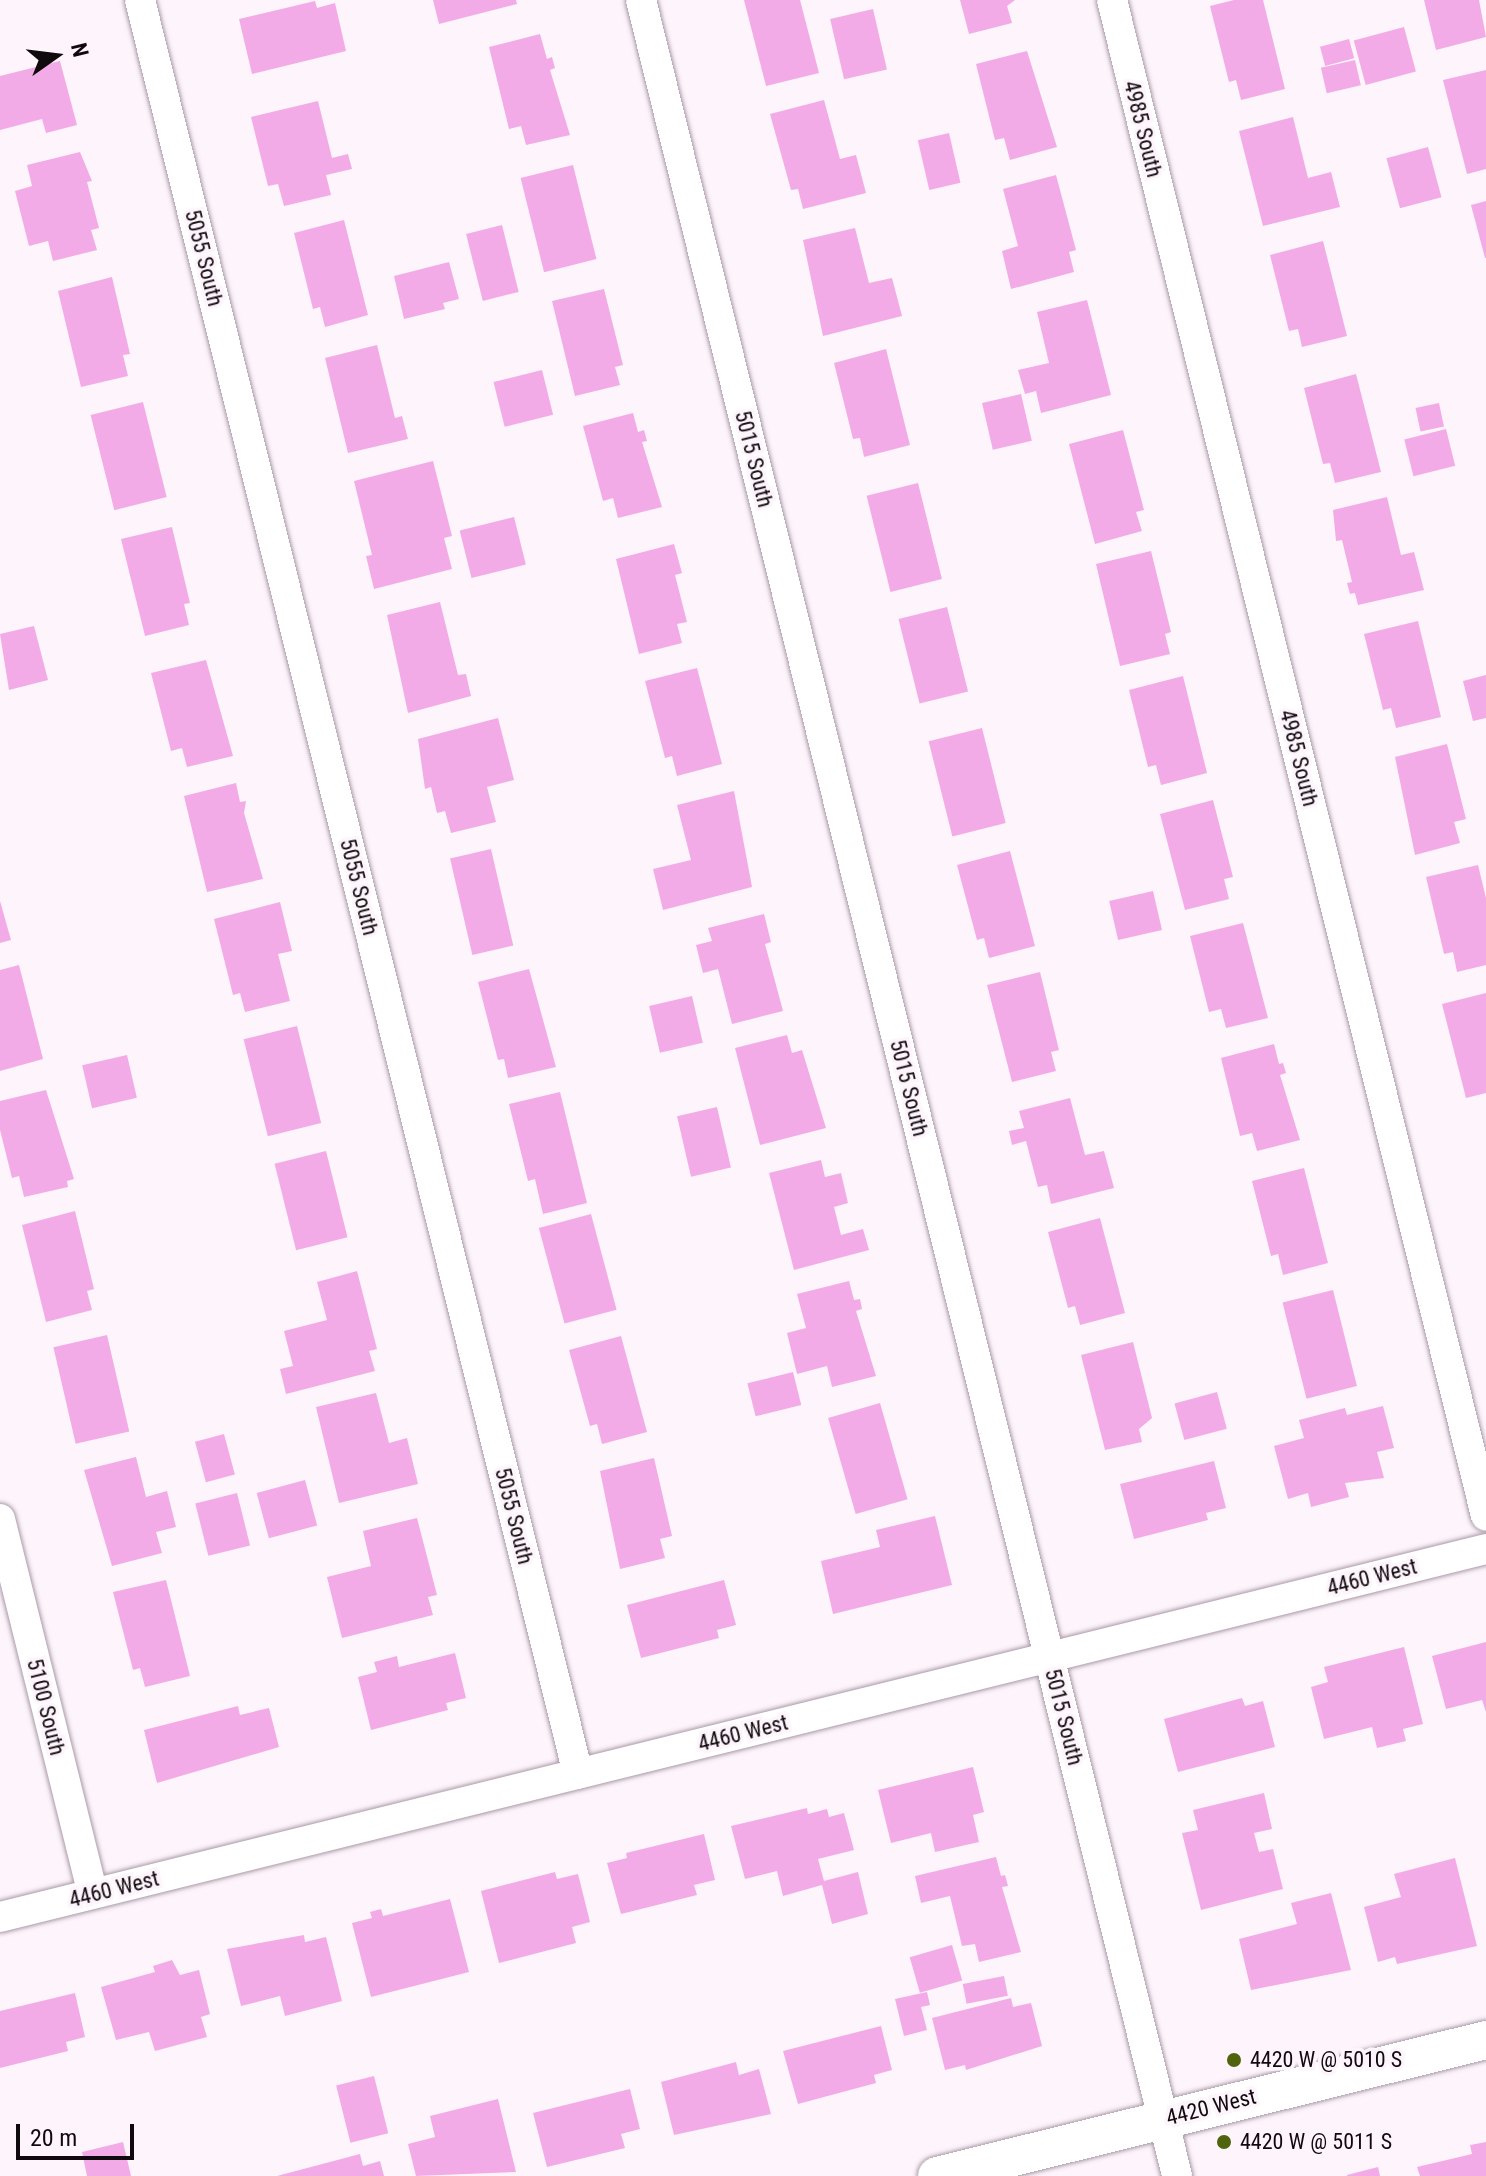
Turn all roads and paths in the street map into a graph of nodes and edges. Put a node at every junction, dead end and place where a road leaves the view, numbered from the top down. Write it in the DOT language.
graph roads {
  1 [pos="140,0"];
  2 [pos="641,0"];
  3 [pos="1112,0"];
  4 [pos="1486,1516"];
  5 [pos="0,1519"];
  6 [pos="1486,1549"];
  7 [pos="1049,1658"];
  8 [pos="578,1774"];
  9 [pos="93,1894"];
  10 [pos="0,1917"];
  11 [pos="1486,2040"];
  12 [pos="1162,2119"];
  13 [pos="937,2176"];
  14 [pos="1177,2176"];
  1 -- 8 [label="street, 5055 South"];
  2 -- 7 [label="street, 5015 South"];
  3 -- 4 [label="street, 4985 South"];
  5 -- 9 [label="street, 5100 South"];
  6 -- 7 [label="street, 4460 West"];
  7 -- 8 [label="street, 4460 West"];
  7 -- 12 [label="street, 5015 South"];
  8 -- 9 [label="street, 4460 West"];
  9 -- 10 [label="street, 4460 West"];
  11 -- 12 [label="street, 4420 West"];
  12 -- 13 [label="street, 4420 West"];
  12 -- 14 [label="street, 5015 South"];
}
